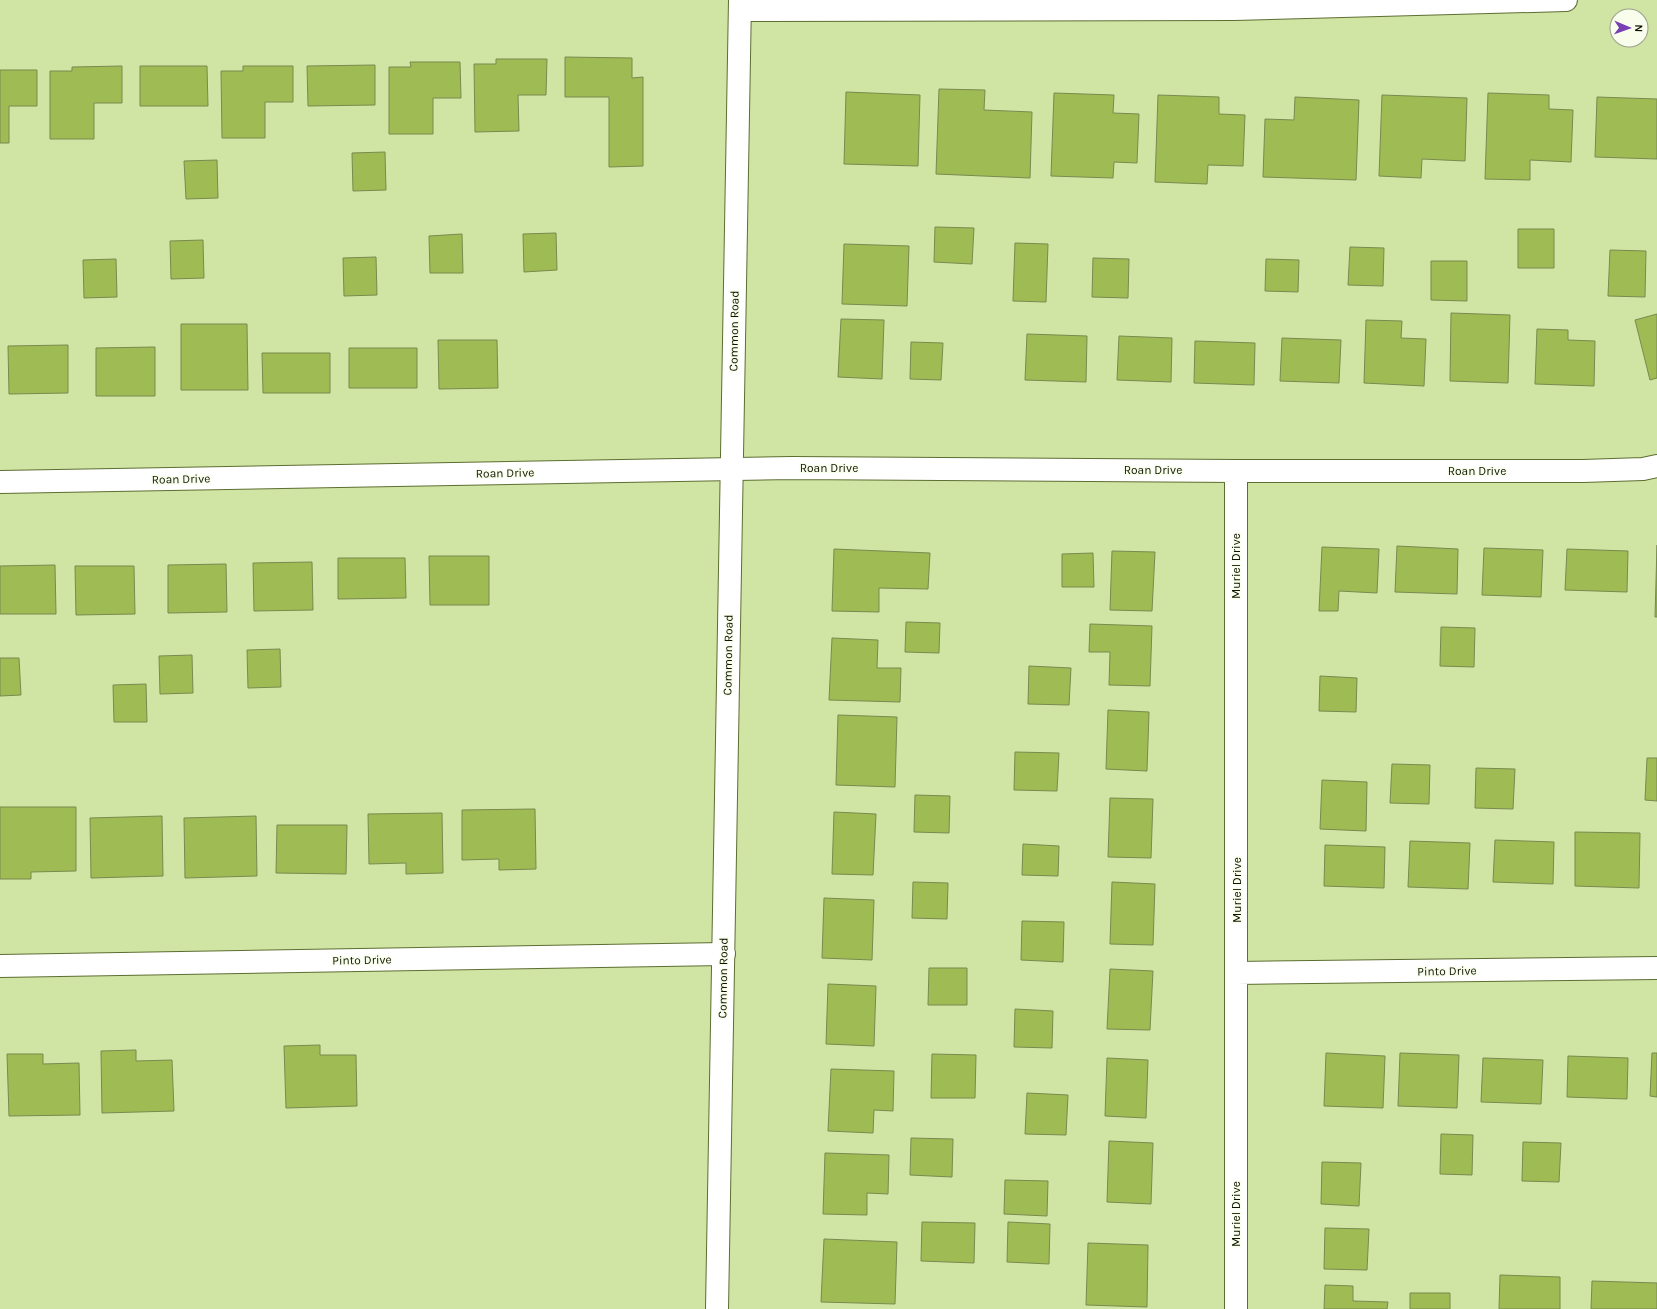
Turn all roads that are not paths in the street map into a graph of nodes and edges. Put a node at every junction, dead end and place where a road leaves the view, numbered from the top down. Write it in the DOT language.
graph roads {
  1 [pos="1566,0"];
  2 [pos="740,5"];
  3 [pos="1657,466"];
  4 [pos="731,469"];
  5 [pos="1236,471"];
  6 [pos="0,482"];
  7 [pos="724,954"];
  8 [pos="0,966"];
  9 [pos="1657,968"];
  10 [pos="1237,973"];
  11 [pos="717,1309"];
  12 [pos="1236,1309"];
  1 -- 2 [label="street"];
  2 -- 4 [label="street, Common Road"];
  3 -- 5 [label="street, Roan Drive"];
  4 -- 5 [label="street, Roan Drive"];
  4 -- 6 [label="street, Roan Drive"];
  4 -- 7 [label="street, Common Road"];
  5 -- 10 [label="street, Muriel Drive"];
  7 -- 8 [label="street, Pinto Drive"];
  7 -- 11 [label="street, Common Road"];
  9 -- 10 [label="street, Pinto Drive"];
  10 -- 12 [label="street, Muriel Drive"];
}
